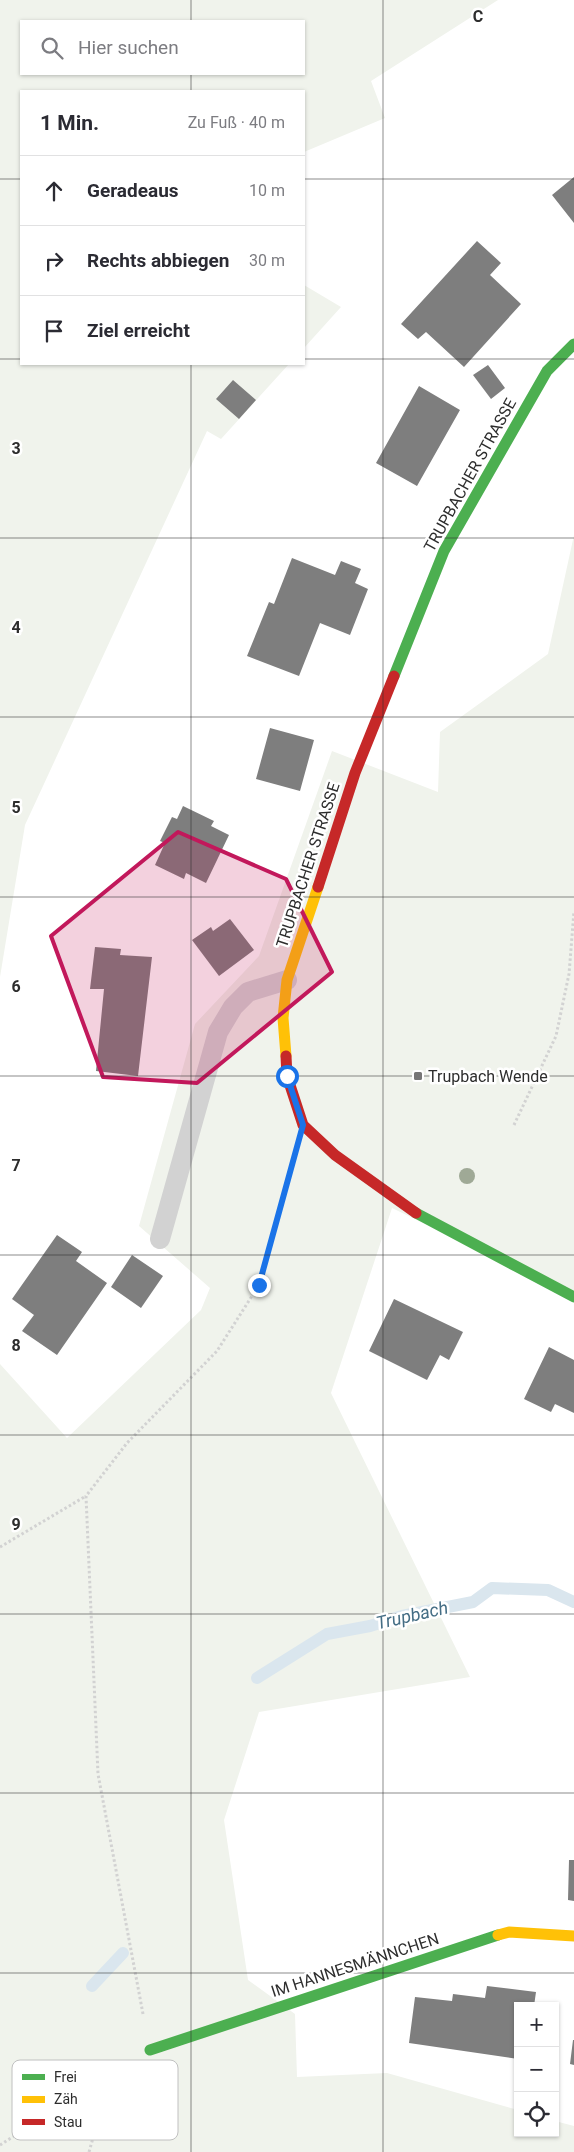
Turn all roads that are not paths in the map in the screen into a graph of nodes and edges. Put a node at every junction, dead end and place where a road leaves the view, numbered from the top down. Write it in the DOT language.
graph roads {
  1 [pos="574,344"];
  2 [pos="287,980"];
  3 [pos="160,1240"];
  4 [pos="574,1297"];
  5 [pos="574,1936"];
  6 [pos="150,2050"];
  1 -- 2 [label="street, TRUPBACHER STRASSE"];
  2 -- 3 [label="lane"];
  2 -- 4 [label="street, TRUPBACHER STRASSE"];
  5 -- 6 [label="street, IM HANNESMÄNNCHEN"];
}
